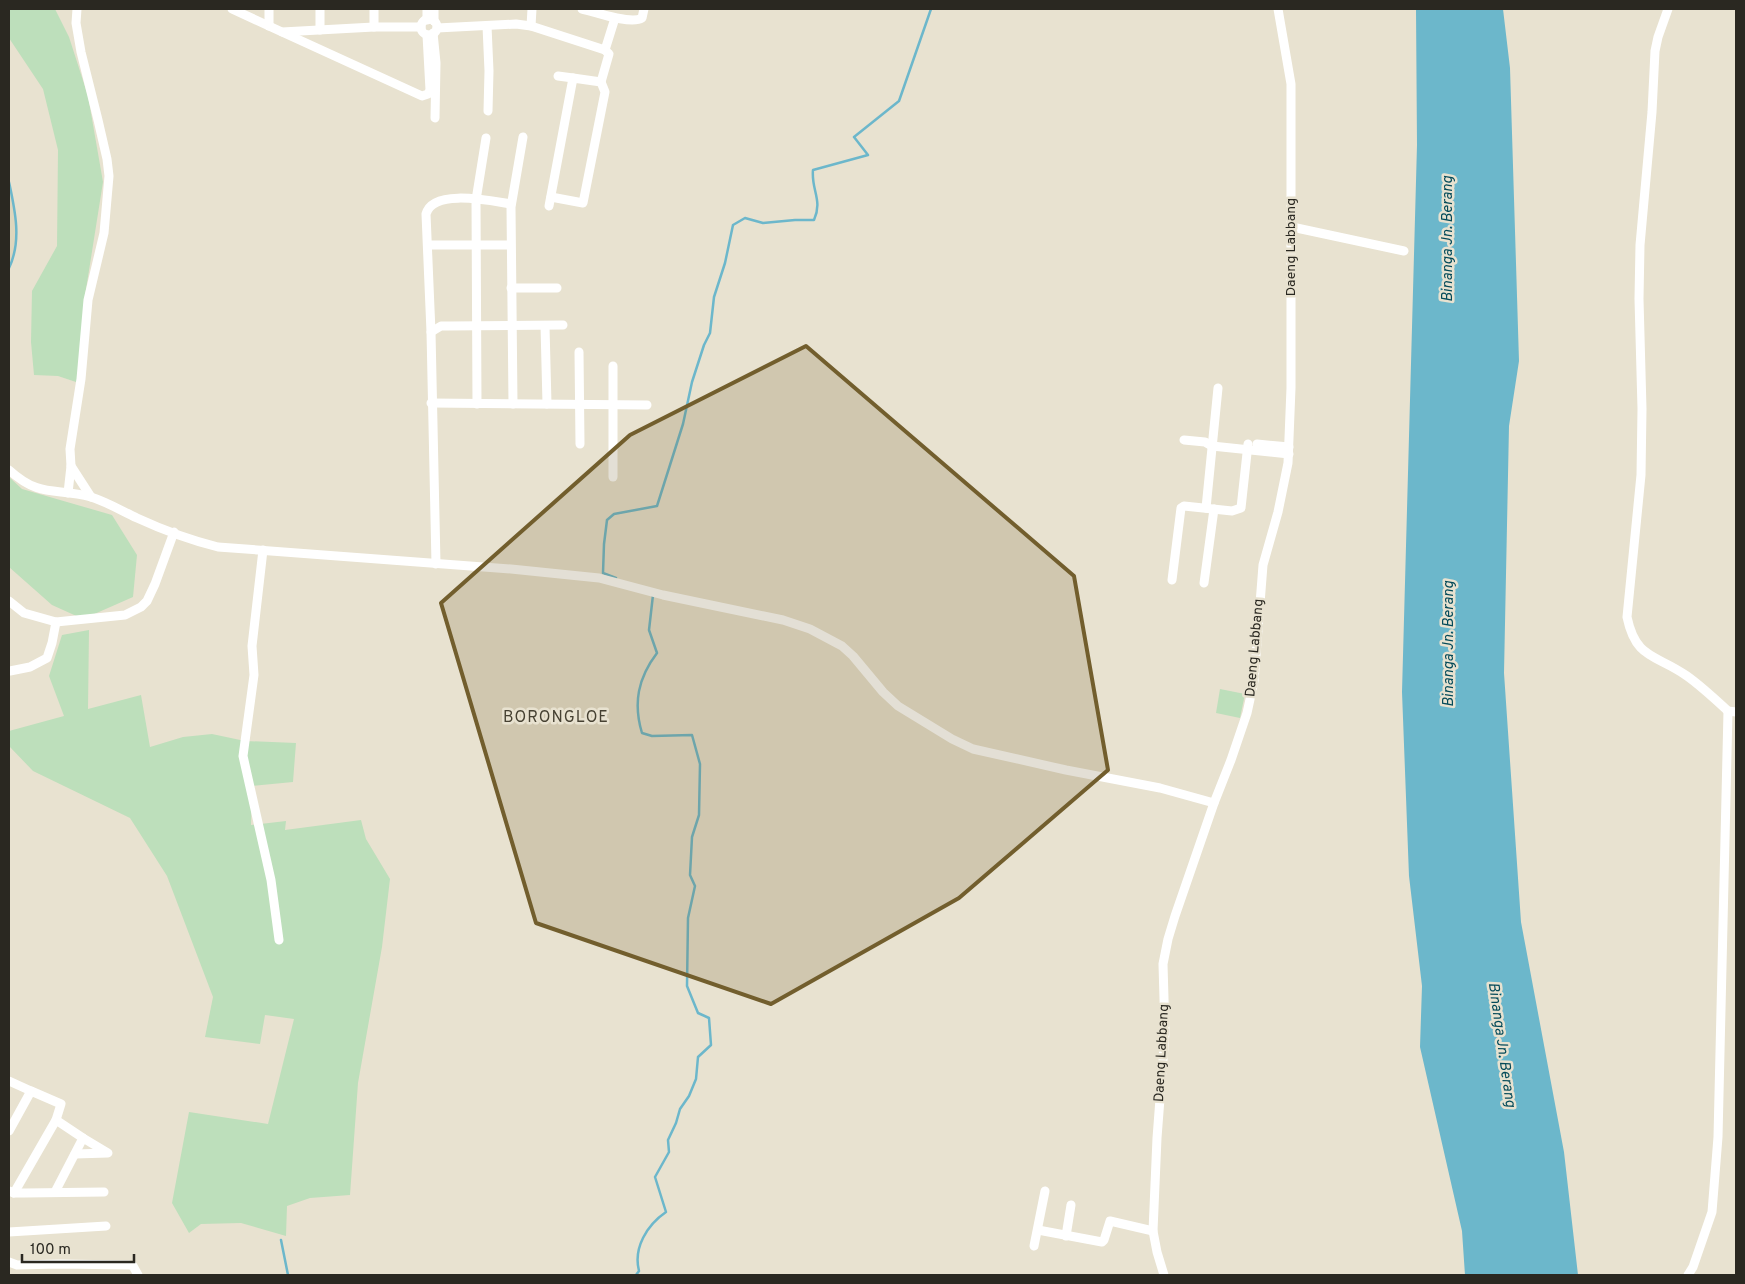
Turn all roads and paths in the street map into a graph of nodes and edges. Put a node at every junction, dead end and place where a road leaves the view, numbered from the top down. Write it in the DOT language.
graph roads {
  1 [pos="77,9"];
  2 [pos="232,9"];
  3 [pos="268,9"];
  4 [pos="320,9"];
  5 [pos="374,9"];
  6 [pos="427,9"];
  7 [pos="434,9"];
  8 [pos="532,9"];
  9 [pos="582,9"];
  10 [pos="644,9"];
  11 [pos="1278,9"];
  12 [pos="1668,9"];
  13 [pos="615,18"];
  14 [pos="269,26"];
  15 [pos="487,26"];
  16 [pos="531,26"];
  17 [pos="374,27"];
  18 [pos="430,27"];
  19 [pos="320,30"];
  20 [pos="282,32"];
  21 [pos="605,50"];
  22 [pos="558,76"];
  23 [pos="573,78"];
  24 [pos="601,82"];
  25 [pos="488,112"];
  26 [pos="436,118"];
  27 [pos="523,136"];
  28 [pos="486,138"];
  29 [pos="551,197"];
  30 [pos="476,200"];
  31 [pos="511,204"];
  32 [pos="549,206"];
  33 [pos="1292,227"];
  34 [pos="428,244"];
  35 [pos="476,244"];
  36 [pos="510,245"];
  37 [pos="1404,251"];
  38 [pos="511,288"];
  39 [pos="557,288"];
  40 [pos="477,325"];
  41 [pos="563,325"];
  42 [pos="511,326"];
  43 [pos="545,326"];
  44 [pos="431,332"];
  45 [pos="579,352"];
  46 [pos="613,366"];
  47 [pos="1218,388"];
  48 [pos="432,403"];
  49 [pos="477,404"];
  50 [pos="513,404"];
  51 [pos="547,404"];
  52 [pos="580,404"];
  53 [pos="613,404"];
  54 [pos="647,405"];
  55 [pos="1184,440"];
  56 [pos="1210,442"];
  57 [pos="580,444"];
  58 [pos="1247,447"];
  59 [pos="1289,451"];
  60 [pos="71,466"];
  61 [pos="9,470"];
  62 [pos="613,477"];
  63 [pos="68,493"];
  64 [pos="91,497"];
  65 [pos="1210,509"];
  66 [pos="174,532"];
  67 [pos="262,550"];
  68 [pos="436,564"];
  69 [pos="1172,580"];
  70 [pos="1204,583"];
  71 [pos="9,601"];
  72 [pos="56,622"];
  73 [pos="10,671"];
  74 [pos="1732,712"];
  75 [pos="1214,803"];
  76 [pos="279,940"];
  77 [pos="9,1081"];
  78 [pos="31,1092"];
  79 [pos="56,1120"];
  80 [pos="9,1132"];
  81 [pos="83,1138"];
  82 [pos="75,1154"];
  83 [pos="1045,1191"];
  84 [pos="11,1192"];
  85 [pos="55,1192"];
  86 [pos="104,1192"];
  87 [pos="1071,1205"];
  88 [pos="106,1226"];
  89 [pos="1038,1230"];
  90 [pos="1153,1231"];
  91 [pos="9,1232"];
  92 [pos="1066,1236"];
  93 [pos="1034,1246"];
  94 [pos="13,1264"];
  95 [pos="18,1275"];
  96 [pos="138,1275"];
  97 [pos="1164,1275"];
  98 [pos="1688,1275"];
  1 -- 60 [label="street"];
  2 -- 14 [label="street"];
  3 -- 14 [label="street"];
  4 -- 19 [label="street"];
  5 -- 17 [label="street"];
  6 -- 18 [label="street"];
  7 -- 18 [label="street"];
  8 -- 16 [label="street"];
  9 -- 13 [label="street"];
  10 -- 13 [label="street"];
  11 -- 33 [label="street, Daeng Labbang"];
  12 -- 74 [label="street"];
  13 -- 21 [label="street"];
  14 -- 20 [label="street"];
  15 -- 16 [label="street"];
  15 -- 18 [label="street"];
  15 -- 25 [label="street"];
  16 -- 21 [label="street"];
  17 -- 18 [label="street"];
  17 -- 19 [label="street"];
  18 -- 20 [label="street"];
  18 -- 26 [label="street"];
  19 -- 20 [label="street"];
  21 -- 24 [label="street"];
  22 -- 23 [label="street"];
  23 -- 24 [label="street"];
  23 -- 29 [label="street"];
  24 -- 29 [label="street"];
  27 -- 31 [label="street"];
  28 -- 30 [label="street"];
  29 -- 32 [label="street"];
  30 -- 31 [label="street"];
  30 -- 34 [label="street"];
  30 -- 35 [label="street"];
  31 -- 36 [label="street"];
  33 -- 37 [label="street"];
  33 -- 59 [label="street, Daeng Labbang"];
  34 -- 35 [label="street"];
  34 -- 44 [label="street"];
  35 -- 36 [label="street"];
  35 -- 40 [label="street"];
  36 -- 38 [label="street"];
  38 -- 39 [label="street"];
  38 -- 42 [label="street"];
  40 -- 42 [label="street"];
  40 -- 44 [label="street"];
  40 -- 49 [label="street"];
  41 -- 43 [label="street"];
  42 -- 43 [label="street"];
  42 -- 50 [label="street"];
  43 -- 51 [label="street"];
  44 -- 48 [label="street"];
  45 -- 52 [label="street"];
  46 -- 53 [label="street"];
  47 -- 56 [label="street"];
  48 -- 49 [label="street"];
  48 -- 68 [label="street"];
  49 -- 50 [label="street"];
  50 -- 51 [label="street"];
  51 -- 52 [label="street"];
  52 -- 53 [label="street"];
  52 -- 57 [label="street"];
  53 -- 54 [label="street"];
  53 -- 62 [label="street"];
  55 -- 56 [label="street"];
  56 -- 58 [label="street"];
  56 -- 65 [label="street"];
  58 -- 59 [label="street"];
  58 -- 65 [label="street"];
  59 -- 75 [label="street, Daeng Labbang"];
  60 -- 63 [label="street"];
  60 -- 64 [label="street"];
  61 -- 63 [label="street"];
  63 -- 64 [label="street"];
  64 -- 66 [label="street"];
  65 -- 69 [label="street"];
  65 -- 70 [label="street"];
  66 -- 67 [label="street"];
  66 -- 72 [label="street"];
  67 -- 68 [label="street"];
  67 -- 76 [label="street"];
  68 -- 75 [label="street"];
  71 -- 72 [label="street"];
  72 -- 73 [label="street"];
  74 -- 98 [label="street"];
  75 -- 90 [label="street, Daeng Labbang"];
  77 -- 78 [label="street"];
  78 -- 79 [label="street"];
  78 -- 80 [label="street"];
  79 -- 81 [label="street"];
  79 -- 84 [label="street"];
  81 -- 82 [label="street"];
  81 -- 82 [label="street"];
  82 -- 85 [label="street"];
  83 -- 89 [label="street"];
  84 -- 85 [label="street"];
  85 -- 86 [label="street"];
  87 -- 92 [label="street"];
  88 -- 91 [label="street"];
  89 -- 92 [label="street"];
  89 -- 93 [label="street"];
  90 -- 92 [label="street"];
  90 -- 97 [label="street, Daeng Labbang"];
  94 -- 95 [label="street"];
  94 -- 96 [label="street"];
}
